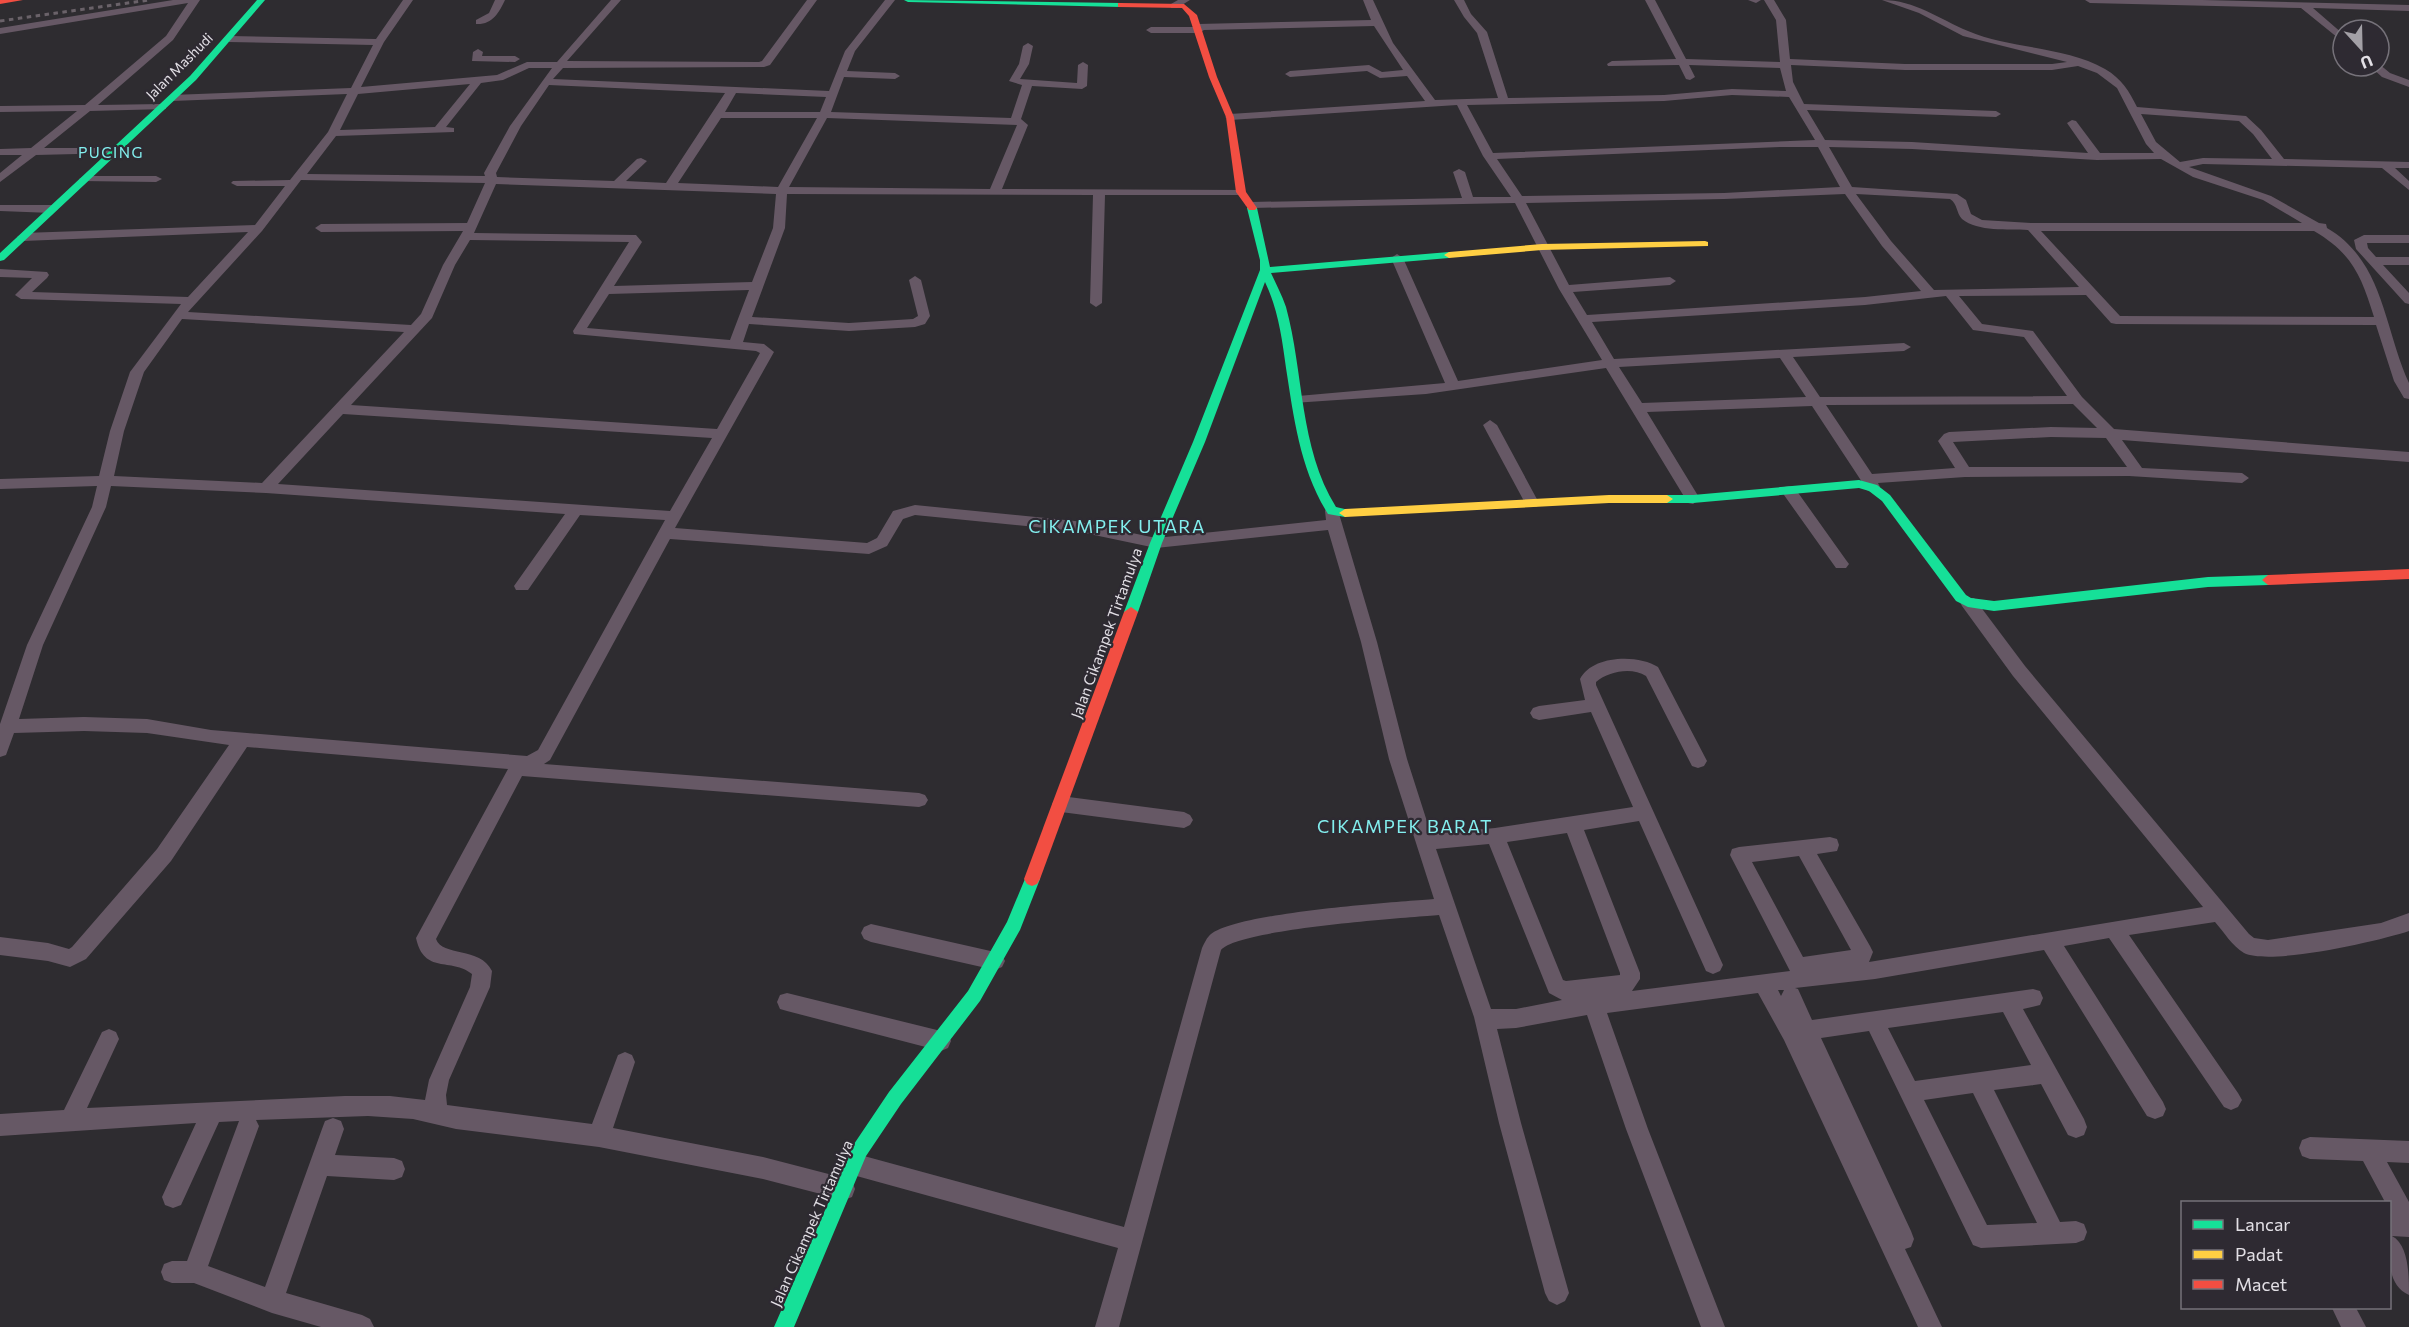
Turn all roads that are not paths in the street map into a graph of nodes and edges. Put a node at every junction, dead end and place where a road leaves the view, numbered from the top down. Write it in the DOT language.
graph roads {
  1 [pos="19,0"];
  2 [pos="193,0"];
  3 [pos="261,0"];
  4 [pos="408,0"];
  5 [pos="500,0"];
  6 [pos="616,0"];
  7 [pos="812,0"];
  8 [pos="890,0"];
  9 [pos="908,0"];
  10 [pos="1368,0"];
  11 [pos="1460,0"];
  12 [pos="1650,0"];
  13 [pos="1769,0"];
  14 [pos="1887,0"];
  15 [pos="2090,0"];
  16 [pos="0,2"];
  17 [pos="1179,3"];
  18 [pos="2304,6"];
  19 [pos="2409,8"];
  20 [pos="479,22"];
  21 [pos="1377,23"];
  22 [pos="1198,29"];
  23 [pos="2331,29"];
  24 [pos="1151,30"];
  25 [pos="0,31"];
  26 [pos="230,39"];
  27 [pos="379,42"];
  28 [pos="519,45"];
  29 [pos="1028,46"];
  30 [pos="478,52"];
  31 [pos="1682,62"];
  32 [pos="2074,62"];
  33 [pos="518,63"];
  34 [pos="559,64"];
  35 [pos="1612,64"];
  36 [pos="1786,64"];
  37 [pos="1083,65"];
  38 [pos="1411,73"];
  39 [pos="841,74"];
  40 [pos="1290,74"];
  41 [pos="895,76"];
  42 [pos="1690,77"];
  43 [pos="2391,77"];
  44 [pos="479,79"];
  45 [pos="546,82"];
  46 [pos="1028,83"];
  47 [pos="2409,84"];
  48 [pos="732,90"];
  49 [pos="356,91"];
  50 [pos="834,94"];
  51 [pos="1794,94"];
  52 [pos="1504,101"];
  53 [pos="167,102"];
  54 [pos="1460,102"];
  55 [pos="1432,104"];
  56 [pos="88,107"];
  57 [pos="1800,107"];
  58 [pos="0,109"];
  59 [pos="2133,110"];
  60 [pos="1996,114"];
  61 [pos="718,115"];
  62 [pos="824,115"];
  63 [pos="1230,117"];
  64 [pos="1015,121"];
  65 [pos="2072,123"];
  66 [pos="333,133"];
  67 [pos="1822,144"];
  68 [pos="114,151"];
  69 [pos="0,152"];
  70 [pos="31,152"];
  71 [pos="1490,156"];
  72 [pos="2097,156"];
  73 [pos="2163,156"];
  74 [pos="641,161"];
  75 [pos="2247,162"];
  76 [pos="2280,162"];
  77 [pos="2384,165"];
  78 [pos="2409,165"];
  79 [pos="2178,166"];
  80 [pos="1460,172"];
  81 [pos="85,178"];
  82 [pos="0,179"];
  83 [pos="156,179"];
  84 [pos="297,180"];
  85 [pos="492,180"];
  86 [pos="237,183"];
  87 [pos="617,184"];
  88 [pos="2229,185"];
  89 [pos="670,186"];
  90 [pos="2409,186"];
  91 [pos="782,190"];
  92 [pos="1848,190"];
  93 [pos="995,191"];
  94 [pos="1099,192"];
  95 [pos="1241,192"];
  96 [pos="1468,199"];
  97 [pos="1518,199"];
  98 [pos="1251,205"];
  99 [pos="0,208"];
  100 [pos="52,209"];
  101 [pos="2031,227"];
  102 [pos="2317,227"];
  103 [pos="258,228"];
  104 [pos="321,228"];
  105 [pos="468,231"];
  106 [pos="23,237"];
  107 [pos="2404,239"];
  108 [pos="1704,244"];
  109 [pos="1542,247"];
  110 [pos="2409,251"];
  111 [pos="0,258"];
  112 [pos="1397,258"];
  113 [pos="2373,261"];
  114 [pos="2409,261"];
  115 [pos="1265,270"];
  116 [pos="0,273"];
  117 [pos="915,280"];
  118 [pos="1670,281"];
  119 [pos="758,286"];
  120 [pos="1565,289"];
  121 [pos="606,290"];
  122 [pos="2088,291"];
  123 [pos="1949,292"];
  124 [pos="1930,293"];
  125 [pos="2409,300"];
  126 [pos="191,301"];
  127 [pos="1096,303"];
  128 [pos="178,315"];
  129 [pos="1585,319"];
  130 [pos="746,320"];
  131 [pos="2377,321"];
  132 [pos="415,329"];
  133 [pos="735,345"];
  134 [pos="1904,347"];
  135 [pos="1783,352"];
  136 [pos="1611,363"];
  137 [pos="1453,387"];
  138 [pos="2409,395"];
  139 [pos="1298,400"];
  140 [pos="2078,400"];
  141 [pos="1816,401"];
  142 [pos="2409,407"];
  143 [pos="1639,408"];
  144 [pos="338,409"];
  145 [pos="1490,425"];
  146 [pos="2110,433"];
  147 [pos="722,434"];
  148 [pos="2409,457"];
  149 [pos="1965,472"];
  150 [pos="2132,472"];
  151 [pos="2242,478"];
  152 [pos="107,481"];
  153 [pos="1870,483"];
  154 [pos="0,484"];
  155 [pos="266,488"];
  156 [pos="1789,490"];
  157 [pos="1693,498"];
  158 [pos="1533,503"];
  159 [pos="576,509"];
  160 [pos="675,516"];
  161 [pos="1333,518"];
  162 [pos="666,533"];
  163 [pos="1156,543"];
  164 [pos="1841,564"];
  165 [pos="2409,574"];
  166 [pos="522,586"];
  167 [pos="1968,603"];
  168 [pos="1596,705"];
  169 [pos="1539,713"];
  170 [pos="8,726"];
  171 [pos="243,740"];
  172 [pos="0,750"];
  173 [pos="1698,761"];
  174 [pos="519,766"];
  175 [pos="920,800"];
  176 [pos="1061,804"];
  177 [pos="1645,813"];
  178 [pos="1184,820"];
  179 [pos="1573,825"];
  180 [pos="1494,836"];
  181 [pos="1424,842"];
  182 [pos="1830,846"];
  183 [pos="1805,850"];
  184 [pos="1447,906"];
  185 [pos="2219,913"];
  186 [pos="2409,922"];
  187 [pos="2114,928"];
  188 [pos="871,933"];
  189 [pos="2049,940"];
  190 [pos="0,946"];
  191 [pos="995,962"];
  192 [pos="1713,965"];
  193 [pos="1791,981"];
  194 [pos="1763,983"];
  195 [pos="2033,998"];
  196 [pos="2008,1001"];
  197 [pos="787,1002"];
  198 [pos="1594,1005"];
  199 [pos="1484,1017"];
  200 [pos="1874,1021"];
  201 [pos="1799,1032"];
  202 [pos="109,1039"];
  203 [pos="941,1041"];
  204 [pos="625,1062"];
  205 [pos="2047,1073"];
  206 [pos="1979,1083"];
  207 [pos="1910,1092"];
  208 [pos="2231,1100"];
  209 [pos="2155,1110"];
  210 [pos="213,1111"];
  211 [pos="437,1112"];
  212 [pos="70,1120"];
  213 [pos="0,1125"];
  214 [pos="248,1126"];
  215 [pos="2076,1127"];
  216 [pos="333,1129"];
  217 [pos="599,1136"];
  218 [pos="2310,1148"];
  219 [pos="2369,1150"];
  220 [pos="2409,1152"];
  221 [pos="853,1164"];
  222 [pos="320,1166"];
  223 [pos="394,1170"];
  224 [pos="844,1189"];
  225 [pos="173,1197"];
  226 [pos="2391,1225"];
  227 [pos="2409,1225"];
  228 [pos="1903,1239"];
  229 [pos="1131,1240"];
  230 [pos="2391,1250"];
  231 [pos="2409,1283"];
  232 [pos="1557,1293"];
  233 [pos="272,1301"];
  234 [pos="2345,1309"];
  235 [pos="331,1324"];
  236 [pos="362,1327"];
  237 [pos="784,1327"];
  238 [pos="1107,1327"];
  239 [pos="1713,1327"];
  240 [pos="1930,1327"];
  241 [pos="2354,1327"];
  1 -- 16 [label="main road"];
  2 -- 25 [label="street"];
  2 -- 56 [label="street"];
  3 -- 26 [label="main road, Jalan Mashudi"];
  4 -- 27 [label="street"];
  5 -- 20 [label="street"];
  6 -- 34 [label="street"];
  7 -- 34 [label="street"];
  8 -- 39 [label="street"];
  9 -- 17 [label="main road"];
  10 -- 21 [label="street"];
  11 -- 52 [label="street"];
  12 -- 31 [label="street"];
  13 -- 36 [label="street"];
  14 -- 32 [label="street"];
  15 -- 18 [label="street"];
  17 -- 22 [label="main road"];
  18 -- 19 [label="street"];
  18 -- 23 [label="street"];
  21 -- 22 [label="street"];
  21 -- 38 [label="street"];
  22 -- 24 [label="street"];
  22 -- 63 [label="main road"];
  26 -- 27 [label="street"];
  26 -- 53 [label="main road, Jalan Mashudi"];
  27 -- 49 [label="street"];
  28 -- 33 [label="street"];
  29 -- 46 [label="street"];
  30 -- 33 [label="street"];
  31 -- 35 [label="street"];
  31 -- 36 [label="street"];
  31 -- 42 [label="street"];
  32 -- 36 [label="street"];
  32 -- 59 [label="street"];
  33 -- 34 [label="street"];
  33 -- 44 [label="street"];
  34 -- 45 [label="street"];
  36 -- 51 [label="street"];
  37 -- 46 [label="street"];
  38 -- 40 [label="street"];
  38 -- 55 [label="street"];
  39 -- 41 [label="street"];
  39 -- 50 [label="street"];
  43 -- 47 [label="street"];
  44 -- 49 [label="street"];
  44 -- 66 [label="street"];
  45 -- 48 [label="street"];
  45 -- 85 [label="street"];
  46 -- 64 [label="street"];
  48 -- 50 [label="street"];
  48 -- 61 [label="street"];
  49 -- 53 [label="street"];
  49 -- 66 [label="street"];
  50 -- 62 [label="street"];
  51 -- 52 [label="street"];
  51 -- 57 [label="street"];
  52 -- 54 [label="street"];
  53 -- 56 [label="street"];
  53 -- 68 [label="main road, Jalan Mashudi"];
  54 -- 55 [label="street"];
  54 -- 71 [label="street"];
  55 -- 63 [label="street"];
  56 -- 58 [label="street"];
  56 -- 70 [label="street"];
  57 -- 60 [label="street"];
  57 -- 67 [label="street"];
  59 -- 73 [label="street"];
  59 -- 76 [label="street"];
  61 -- 62 [label="street"];
  61 -- 89 [label="street"];
  62 -- 64 [label="street"];
  62 -- 91 [label="street"];
  63 -- 95 [label="main road"];
  64 -- 93 [label="street"];
  65 -- 72 [label="street"];
  66 -- 84 [label="street"];
  67 -- 71 [label="street"];
  67 -- 72 [label="street"];
  67 -- 92 [label="street"];
  68 -- 70 [label="street"];
  68 -- 81 [label="main road, Jalan Mashudi"];
  69 -- 70 [label="street"];
  70 -- 82 [label="street"];
  71 -- 97 [label="street"];
  72 -- 73 [label="street"];
  73 -- 79 [label="street"];
  74 -- 87 [label="street"];
  75 -- 76 [label="street"];
  75 -- 79 [label="street"];
  75 -- 88 [label="street"];
  76 -- 77 [label="street"];
  77 -- 78 [label="street"];
  77 -- 90 [label="street"];
  79 -- 88 [label="street"];
  80 -- 96 [label="street"];
  81 -- 83 [label="street"];
  81 -- 100 [label="main road, Jalan Mashudi"];
  84 -- 85 [label="street"];
  84 -- 86 [label="street"];
  84 -- 103 [label="street"];
  85 -- 87 [label="street"];
  85 -- 105 [label="street"];
  87 -- 89 [label="street"];
  88 -- 102 [label="street"];
  89 -- 91 [label="street"];
  91 -- 93 [label="street"];
  91 -- 119 [label="street"];
  92 -- 97 [label="street"];
  92 -- 101 [label="street"];
  92 -- 124 [label="street"];
  93 -- 94 [label="street"];
  94 -- 95 [label="street"];
  94 -- 127 [label="street"];
  95 -- 98 [label="main road"];
  96 -- 97 [label="street"];
  96 -- 98 [label="street"];
  97 -- 109 [label="street"];
  98 -- 115 [label="main road"];
  99 -- 100 [label="street"];
  100 -- 106 [label="main road, Jalan Mashudi"];
  101 -- 102 [label="street"];
  101 -- 122 [label="street"];
  102 -- 131 [label="street"];
  102 -- 138 [label="street"];
  103 -- 106 [label="street"];
  103 -- 126 [label="street"];
  104 -- 105 [label="street"];
  105 -- 121 [label="street"];
  105 -- 132 [label="street"];
  106 -- 111 [label="main road, Jalan Mashudi"];
  107 -- 110 [label="street"];
  107 -- 113 [label="street"];
  108 -- 109 [label="main road"];
  109 -- 112 [label="main road"];
  109 -- 120 [label="street"];
  112 -- 115 [label="main road"];
  112 -- 137 [label="street"];
  113 -- 114 [label="street"];
  113 -- 125 [label="street"];
  115 -- 139 [label="main road"];
  115 -- 163 [label="main road, Jalan Cikampek Tirtamulya"];
  116 -- 126 [label="street"];
  117 -- 130 [label="street"];
  118 -- 120 [label="street"];
  119 -- 121 [label="street"];
  119 -- 130 [label="street"];
  120 -- 129 [label="street"];
  121 -- 133 [label="street"];
  122 -- 123 [label="street"];
  122 -- 131 [label="street"];
  123 -- 124 [label="street"];
  123 -- 140 [label="street"];
  124 -- 129 [label="street"];
  126 -- 128 [label="street"];
  128 -- 132 [label="street"];
  128 -- 152 [label="street"];
  129 -- 136 [label="street"];
  130 -- 133 [label="street"];
  131 -- 142 [label="street"];
  132 -- 144 [label="street"];
  133 -- 147 [label="street"];
  134 -- 135 [label="street"];
  135 -- 136 [label="street"];
  135 -- 141 [label="street"];
  136 -- 137 [label="street"];
  136 -- 143 [label="street"];
  137 -- 139 [label="street"];
  139 -- 161 [label="main road"];
  140 -- 141 [label="street"];
  140 -- 146 [label="street"];
  141 -- 143 [label="street"];
  141 -- 153 [label="street"];
  143 -- 157 [label="street"];
  144 -- 147 [label="street"];
  144 -- 155 [label="street"];
  145 -- 158 [label="street"];
  146 -- 148 [label="street"];
  146 -- 149 [label="street"];
  146 -- 150 [label="street"];
  147 -- 160 [label="street"];
  149 -- 150 [label="street"];
  149 -- 153 [label="street"];
  150 -- 151 [label="street"];
  152 -- 154 [label="street"];
  152 -- 155 [label="street"];
  152 -- 170 [label="street"];
  153 -- 156 [label="main road"];
  153 -- 167 [label="main road"];
  155 -- 159 [label="street"];
  156 -- 157 [label="main road"];
  156 -- 164 [label="street"];
  157 -- 158 [label="main road"];
  158 -- 161 [label="main road"];
  159 -- 160 [label="street"];
  159 -- 166 [label="street"];
  160 -- 162 [label="street"];
  161 -- 163 [label="street"];
  161 -- 181 [label="street"];
  162 -- 163 [label="street"];
  162 -- 174 [label="street"];
  163 -- 176 [label="main road, Jalan Cikampek Tirtamulya"];
  165 -- 167 [label="main road"];
  167 -- 185 [label="street"];
  168 -- 169 [label="street"];
  168 -- 173 [label="street"];
  168 -- 177 [label="street"];
  170 -- 171 [label="street"];
  170 -- 172 [label="street"];
  171 -- 174 [label="street"];
  171 -- 190 [label="street"];
  174 -- 175 [label="street"];
  174 -- 211 [label="street"];
  176 -- 178 [label="street"];
  176 -- 191 [label="main road, Jalan Cikampek Tirtamulya"];
  177 -- 179 [label="street"];
  177 -- 192 [label="street"];
  179 -- 180 [label="street"];
  179 -- 180 [label="street"];
  180 -- 181 [label="street"];
  181 -- 184 [label="street"];
  182 -- 183 [label="street"];
  183 -- 193 [label="street"];
  183 -- 193 [label="street"];
  184 -- 199 [label="street"];
  184 -- 229 [label="street"];
  185 -- 186 [label="street"];
  185 -- 187 [label="street"];
  187 -- 189 [label="street"];
  187 -- 208 [label="street"];
  188 -- 191 [label="street"];
  189 -- 193 [label="street"];
  189 -- 209 [label="street"];
  191 -- 203 [label="main road, Jalan Cikampek Tirtamulya"];
  193 -- 194 [label="street"];
  193 -- 201 [label="street"];
  194 -- 198 [label="street"];
  194 -- 201 [label="street"];
  195 -- 196 [label="street"];
  196 -- 200 [label="street"];
  196 -- 205 [label="street"];
  197 -- 203 [label="street"];
  198 -- 199 [label="street"];
  198 -- 239 [label="street"];
  199 -- 232 [label="street"];
  200 -- 201 [label="street"];
  200 -- 207 [label="street"];
  201 -- 228 [label="street"];
  201 -- 240 [label="street"];
  202 -- 212 [label="street"];
  203 -- 221 [label="main road, Jalan Cikampek Tirtamulya"];
  204 -- 217 [label="street"];
  205 -- 206 [label="street"];
  205 -- 215 [label="street"];
  206 -- 207 [label="street"];
  206 -- 207 [label="street"];
  210 -- 211 [label="street"];
  210 -- 212 [label="street"];
  210 -- 225 [label="street"];
  211 -- 217 [label="street"];
  212 -- 213 [label="street"];
  214 -- 233 [label="street"];
  216 -- 222 [label="street"];
  217 -- 224 [label="street"];
  218 -- 219 [label="street"];
  219 -- 220 [label="street"];
  219 -- 227 [label="street"];
  221 -- 224 [label="main road, Jalan Cikampek Tirtamulya"];
  221 -- 229 [label="street"];
  222 -- 223 [label="street"];
  222 -- 233 [label="street"];
  224 -- 237 [label="main road, Jalan Cikampek Tirtamulya"];
  226 -- 227 [label="street"];
  229 -- 238 [label="street"];
  230 -- 231 [label="street"];
  233 -- 235 [label="street"];
  234 -- 241 [label="street"];
  235 -- 236 [label="street"];
}
